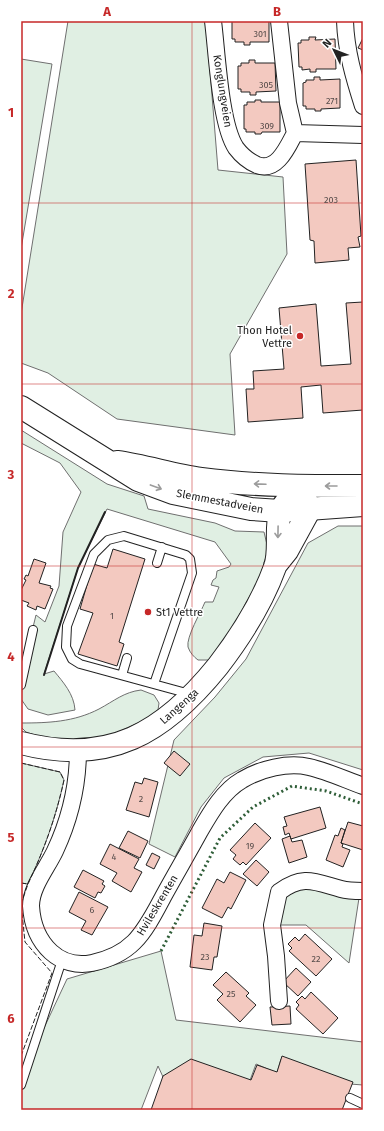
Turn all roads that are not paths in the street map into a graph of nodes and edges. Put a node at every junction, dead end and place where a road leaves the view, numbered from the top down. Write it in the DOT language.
graph roads {
  1 [pos="213,21"];
  2 [pos="279,21"];
  3 [pos="345,21"];
  4 [pos="363,106"];
  5 [pos="295,133"];
  6 [pos="363,135"];
  7 [pos="21,407"];
  8 [pos="110,461"];
  9 [pos="299,486"];
  10 [pos="363,486"];
  11 [pos="363,505"];
  12 [pos="310,509"];
  13 [pos="280,511"];
  14 [pos="162,547"];
  15 [pos="157,563"];
  16 [pos="275,566"];
  17 [pos="34,630"];
  18 [pos="127,658"];
  19 [pos="122,676"];
  20 [pos="154,684"];
  21 [pos="21,686"];
  22 [pos="193,695"];
  23 [pos="21,743"];
  24 [pos="78,750"];
  25 [pos="363,786"];
  26 [pos="363,891"];
  27 [pos="62,960"];
  28 [pos="279,1001"];
  29 [pos="21,1085"];
  30 [pos="350,1098"];
  31 [pos="363,1104"];
  1 -- 5 [label="street, Konglungveien"];
  2 -- 5 [label="street"];
  3 -- 4 [label="street"];
  5 -- 6 [label="street"];
  7 -- 8 [label="main road, Slemmestadveien"];
  9 -- 8 [label="main road, Slemmestadveien, one-way"];
  8 -- 13 [label="main road, Slemmestadveien, one-way"];
  10 -- 9 [label="main road, Slemmestadveien, one-way"];
  9 -- 12 [label="main road"];
  9 -- 13 [label="main road"];
  11 -- 12 [label="main road, Slemmestadveien"];
  12 -- 13 [label="main road, Slemmestadveien"];
  12 -- 16 [label="main road, Langenga"];
  13 -- 16 [label="main road, Langenga, one-way"];
  14 -- 15 [label="lane"];
  14 -- 19 [label="lane"];
  14 -- 20 [label="lane"];
  16 -- 22 [label="main road, Langenga"];
  17 -- 21 [label="lane"];
  18 -- 19 [label="lane"];
  19 -- 20 [label="lane"];
  20 -- 22 [label="lane"];
  22 -- 24 [label="main road, Langenga"];
  23 -- 24 [label="main road, Langenga"];
  24 -- 27 [label="street, Hvileskrenten"];
  25 -- 27 [label="street, Hvileskrenten"];
  26 -- 28 [label="street"];
  27 -- 29 [label="lane"];
  30 -- 31 [label="lane"];
}
